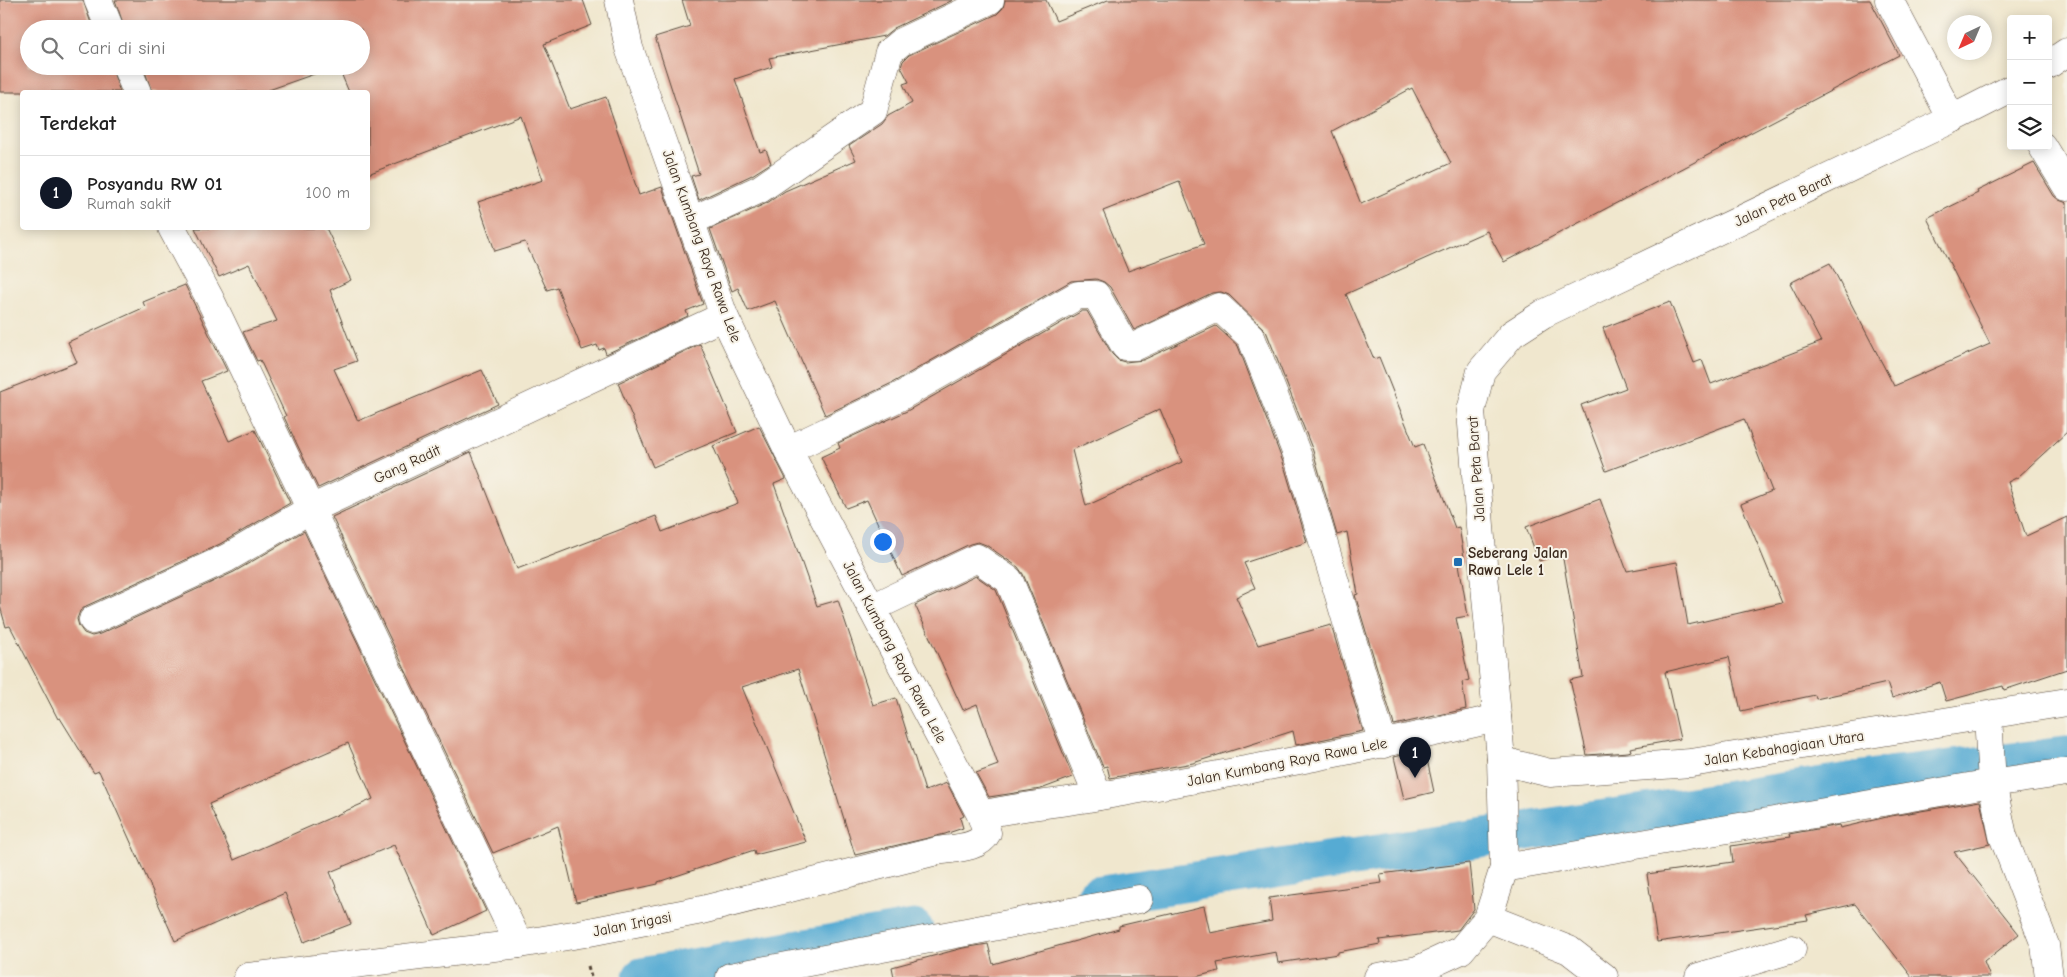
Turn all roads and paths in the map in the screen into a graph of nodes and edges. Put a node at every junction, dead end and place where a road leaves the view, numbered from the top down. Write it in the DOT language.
graph roads {
  1 [pos="98,0"];
  2 [pos="619,0"];
  3 [pos="990,0"];
  4 [pos="1889,0"];
  5 [pos="106,20"];
  6 [pos="2067,52"];
  7 [pos="2052,62"];
  8 [pos="130,75"];
  9 [pos="136,90"];
  10 [pos="2007,92"];
  11 [pos="1952,120"];
  12 [pos="2044,150"];
  13 [pos="2067,187"];
  14 [pos="692,221"];
  15 [pos="173,230"];
  16 [pos="724,316"];
  17 [pos="788,450"];
  18 [pos="311,509"];
  19 [pos="872,608"];
  20 [pos="93,620"];
  21 [pos="2067,702"];
  22 [pos="1498,718"];
  23 [pos="1989,721"];
  24 [pos="1383,744"];
  25 [pos="1501,761"];
  26 [pos="2067,772"];
  27 [pos="1991,780"];
  28 [pos="1098,796"];
  29 [pos="981,815"];
  30 [pos="1504,865"];
  31 [pos="1138,899"];
  32 [pos="1488,918"];
  33 [pos="519,944"];
  34 [pos="1792,948"];
  35 [pos="248,977"];
  36 [pos="730,977"];
  37 [pos="1378,977"];
  38 [pos="1604,977"];
  39 [pos="1700,977"];
  40 [pos="2049,977"];
  1 -- 5 [label="street"];
  2 -- 14 [label="street, Jalan Kumbang Raya Rawa Lele"];
  3 -- 14 [label="street"];
  4 -- 11 [label="street"];
  6 -- 7 [label="street"];
  8 -- 9 [label="street"];
  10 -- 11 [label="street, Jalan Peta Barat"];
  11 -- 22 [label="street, Jalan Peta Barat"];
  12 -- 13 [label="street"];
  14 -- 16 [label="street, Jalan Kumbang Raya Rawa Lele"];
  15 -- 18 [label="street"];
  16 -- 17 [label="street, Jalan Kumbang Raya Rawa Lele"];
  16 -- 18 [label="street, Gang Radit"];
  17 -- 19 [label="street, Jalan Kumbang Raya Rawa Lele"];
  17 -- 24 [label="street"];
  18 -- 20 [label="street, Gang Radit"];
  18 -- 33 [label="street"];
  19 -- 28 [label="street"];
  19 -- 29 [label="street, Jalan Kumbang Raya Rawa Lele"];
  21 -- 23 [label="street, Jalan Kebahagiaan Utara"];
  22 -- 24 [label="street, Jalan Kumbang Raya Rawa Lele"];
  22 -- 25 [label="street, Jalan Peta Barat"];
  23 -- 25 [label="street, Jalan Kebahagiaan Utara"];
  23 -- 27 [label="street"];
  24 -- 28 [label="street, Jalan Kumbang Raya Rawa Lele"];
  25 -- 30 [label="street, Jalan Peta Barat"];
  26 -- 27 [label="street"];
  27 -- 30 [label="street"];
  27 -- 40 [label="street"];
  28 -- 29 [label="street, Jalan Kumbang Raya Rawa Lele"];
  29 -- 33 [label="street, Jalan Irigasi"];
  30 -- 32 [label="street, Jalan Peta Barat"];
  31 -- 36 [label="street"];
  32 -- 37 [label="street, Jalan Peta Barat"];
  32 -- 38 [label="street"];
  33 -- 35 [label="street, Jalan Irigasi"];
  34 -- 39 [label="street"];
}
